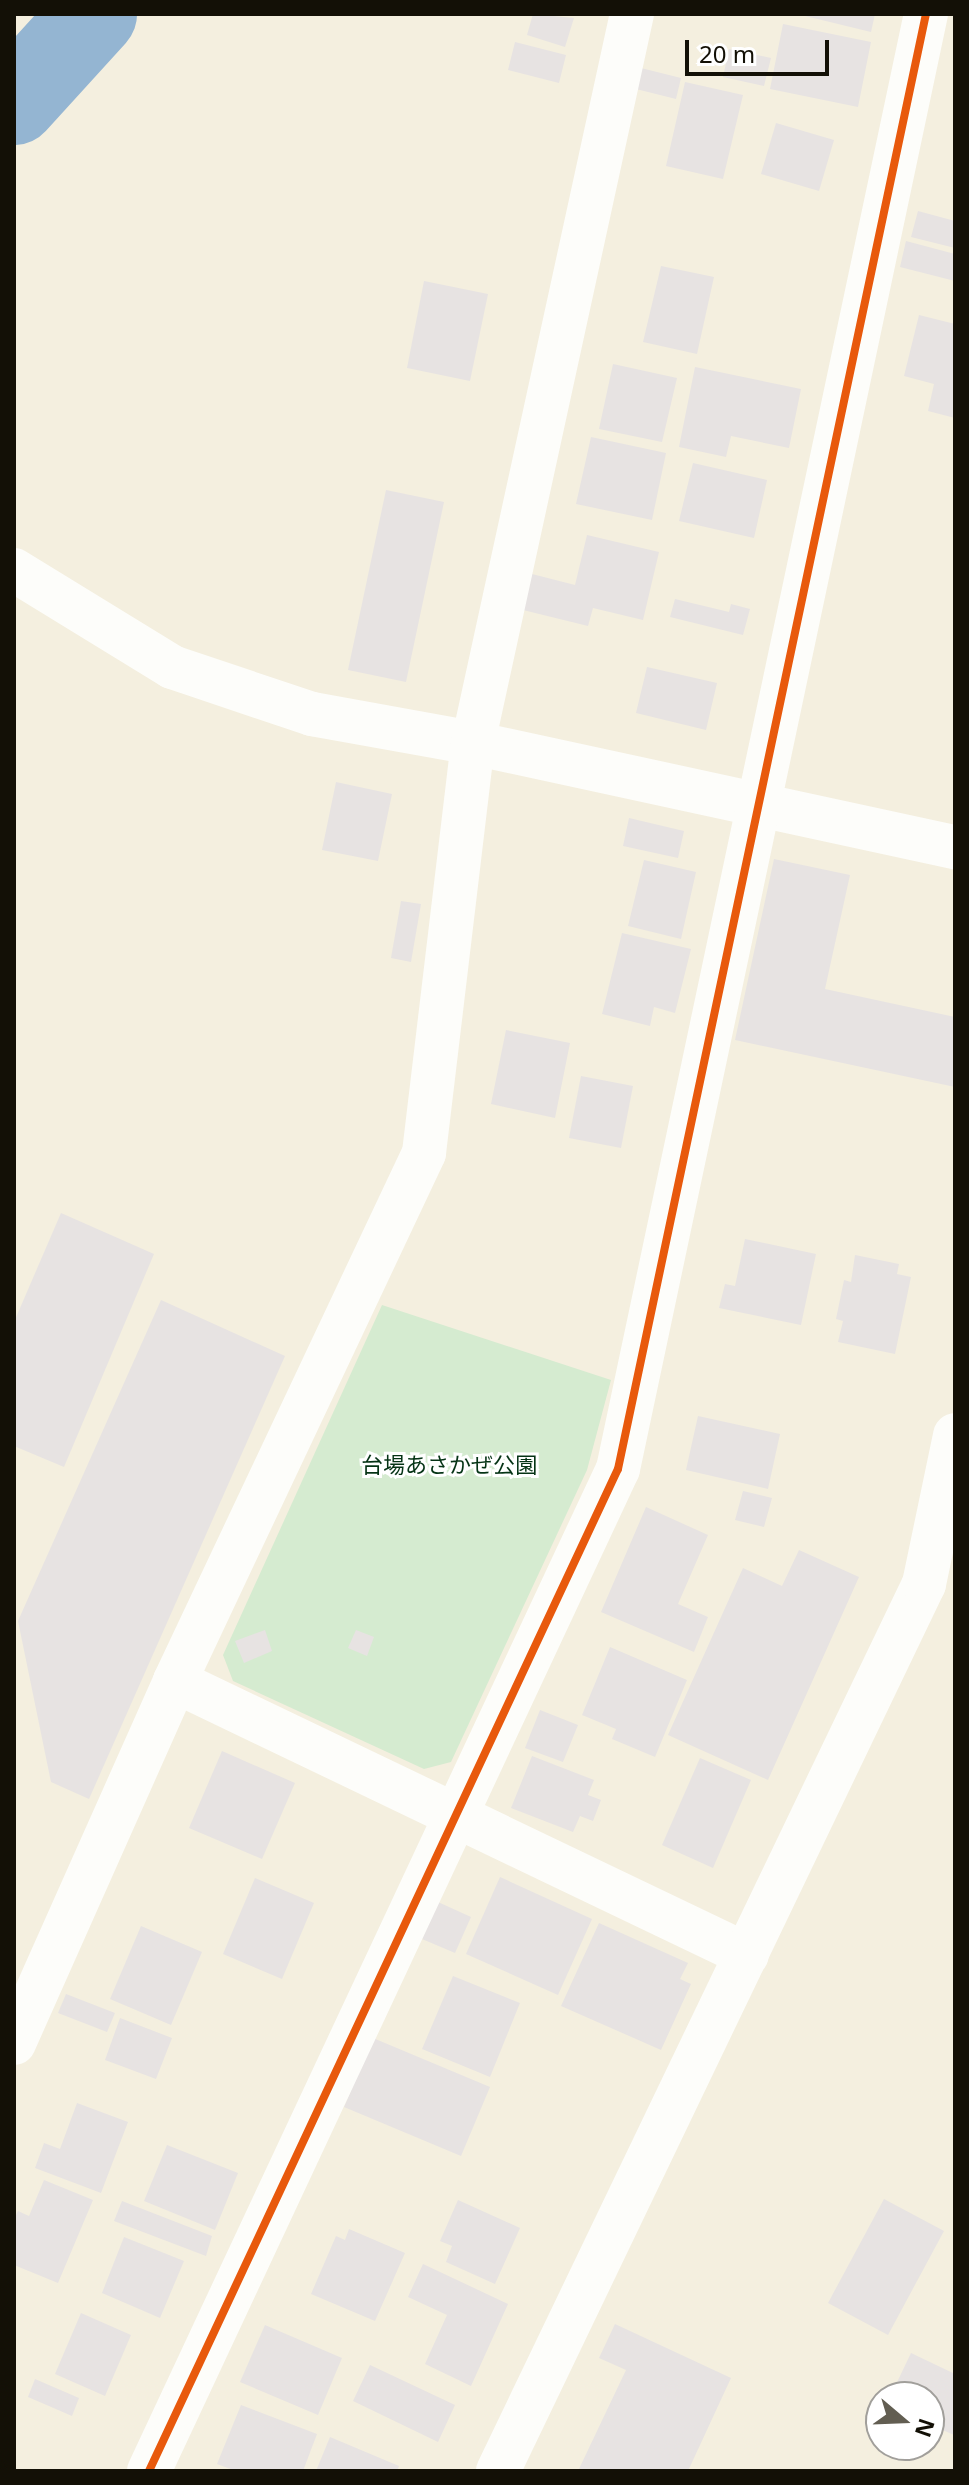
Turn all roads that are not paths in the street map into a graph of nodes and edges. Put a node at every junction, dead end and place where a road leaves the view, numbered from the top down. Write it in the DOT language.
graph roads {
  1 [pos="632,14"];
  2 [pos="926,14"];
  3 [pos="14,570"];
  4 [pos="473,743"];
  5 [pos="761,807"];
  6 [pos="955,847"];
  7 [pos="955,1435"];
  8 [pos="175,1681"];
  9 [pos="457,1820"];
  10 [pos="747,1955"];
  11 [pos="14,2043"];
  12 [pos="149,2471"];
  13 [pos="498,2471"];
  1 -- 4 [label="street"];
  2 -- 5 [label="street"];
  3 -- 4 [label="street"];
  4 -- 5 [label="street"];
  4 -- 8 [label="street"];
  5 -- 6 [label="street"];
  5 -- 9 [label="street"];
  7 -- 10 [label="street"];
  8 -- 9 [label="street"];
  8 -- 11 [label="street"];
  9 -- 10 [label="street"];
  9 -- 12 [label="street"];
  10 -- 13 [label="street"];
}
